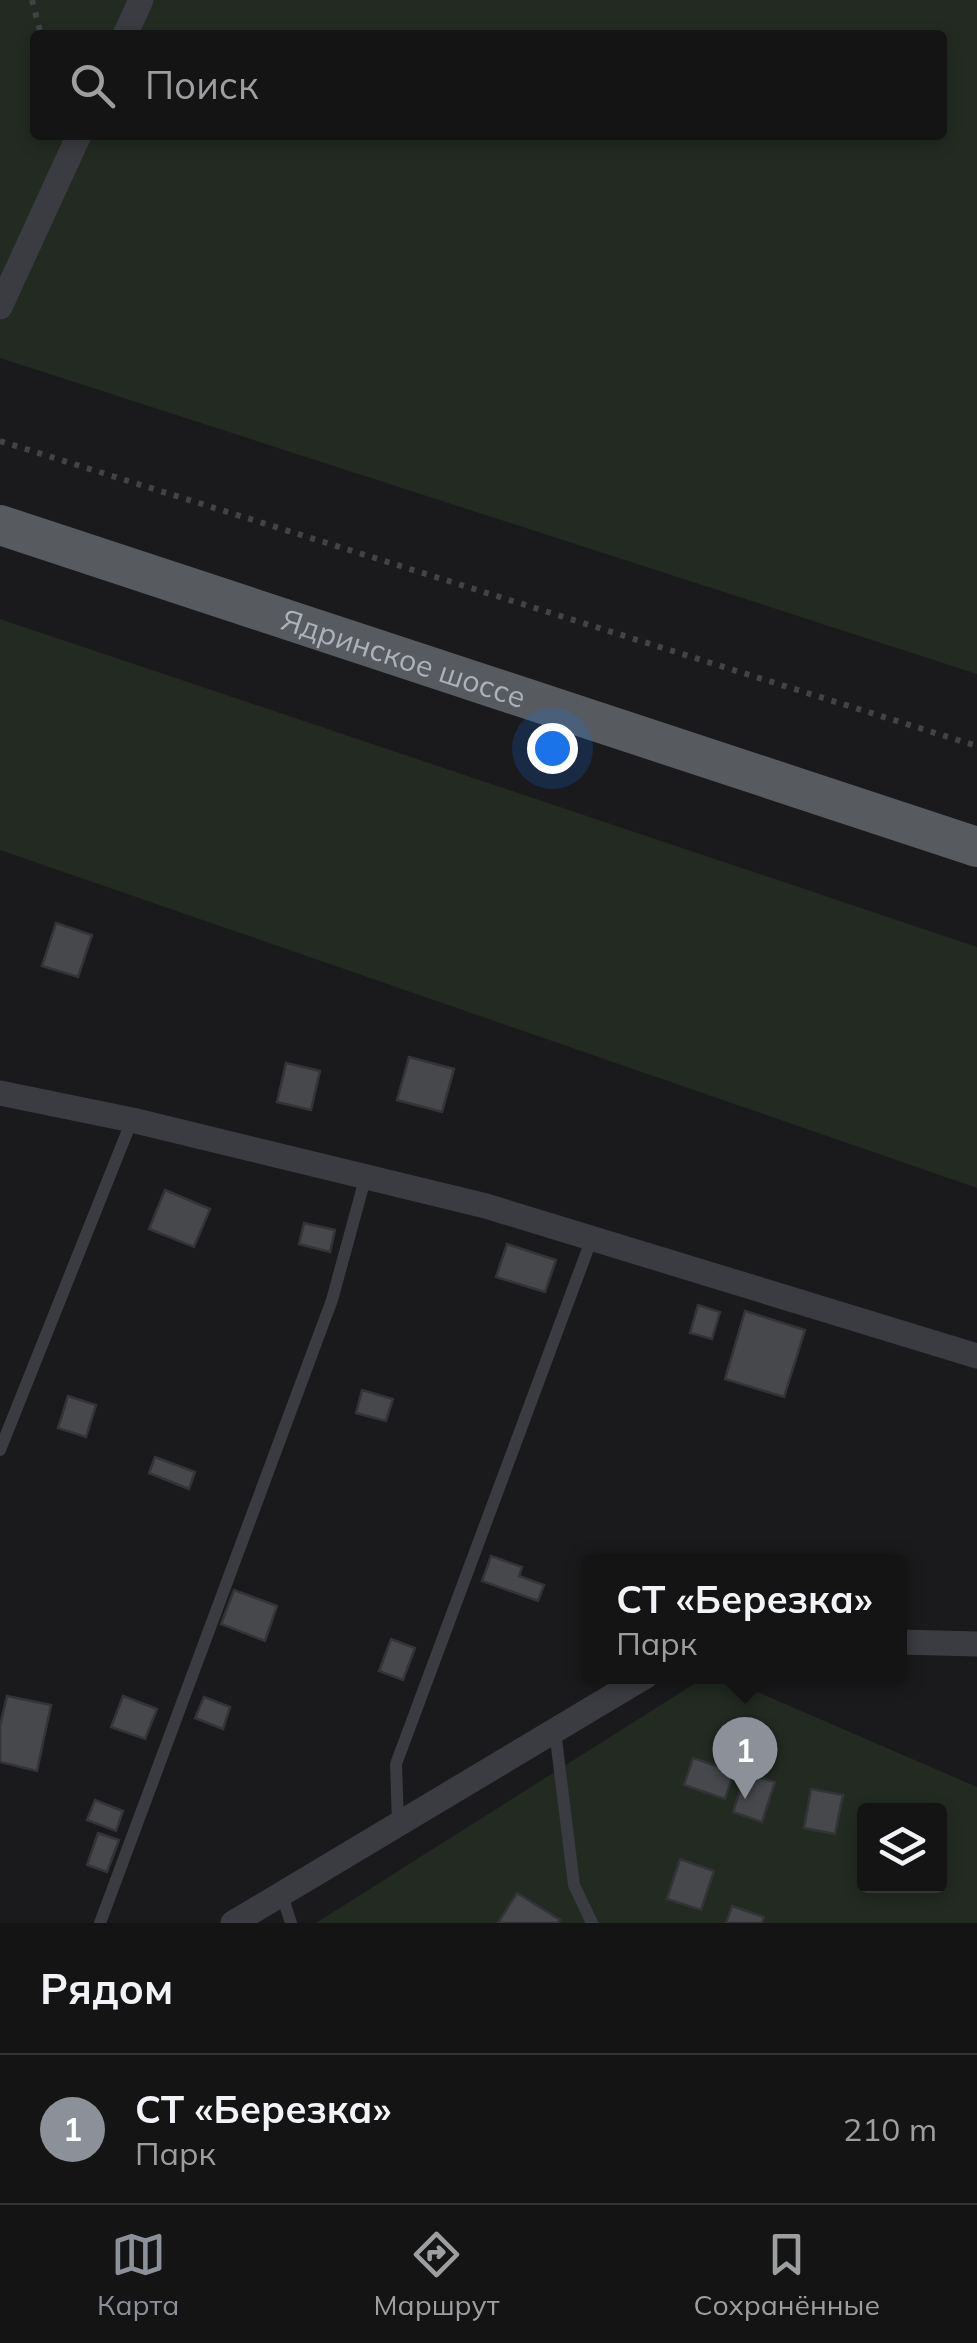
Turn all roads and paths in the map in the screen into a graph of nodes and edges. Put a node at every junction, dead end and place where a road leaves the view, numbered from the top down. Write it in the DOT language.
graph roads {
  1 [pos="32,0"];
  2 [pos="141,0"];
  3 [pos="40,30"];
  4 [pos="127,30"];
  5 [pos="77,140"];
  6 [pos="0,307"];
  7 [pos="0,442"];
  8 [pos="0,525"];
  9 [pos="977,746"];
  10 [pos="977,847"];
  11 [pos="0,1093"];
  12 [pos="132,1120"];
  13 [pos="365,1178"];
  14 [pos="592,1238"];
  15 [pos="977,1356"];
  16 [pos="0,1450"];
  17 [pos="907,1642"];
  18 [pos="977,1644"];
  19 [pos="633,1684"];
  20 [pos="556,1730"];
  21 [pos="398,1823"];
  22 [pos="281,1892"];
  23 [pos="100,1923"];
  24 [pos="233,1923"];
  25 [pos="291,1923"];
  26 [pos="592,1923"];
  1 -- 3 [label="path"];
  2 -- 4 [label="street"];
  5 -- 6 [label="street"];
  7 -- 9 [label="path"];
  8 -- 10 [label="main road, Ядринское шоссе"];
  11 -- 12 [label="street"];
  12 -- 13 [label="street"];
  12 -- 16 [label="lane"];
  13 -- 14 [label="street"];
  13 -- 23 [label="lane"];
  14 -- 15 [label="street"];
  14 -- 21 [label="lane"];
  17 -- 18 [label="street"];
  19 -- 20 [label="street"];
  20 -- 21 [label="street"];
  20 -- 26 [label="lane"];
  21 -- 22 [label="street"];
  22 -- 24 [label="street"];
  22 -- 25 [label="lane"];
}
